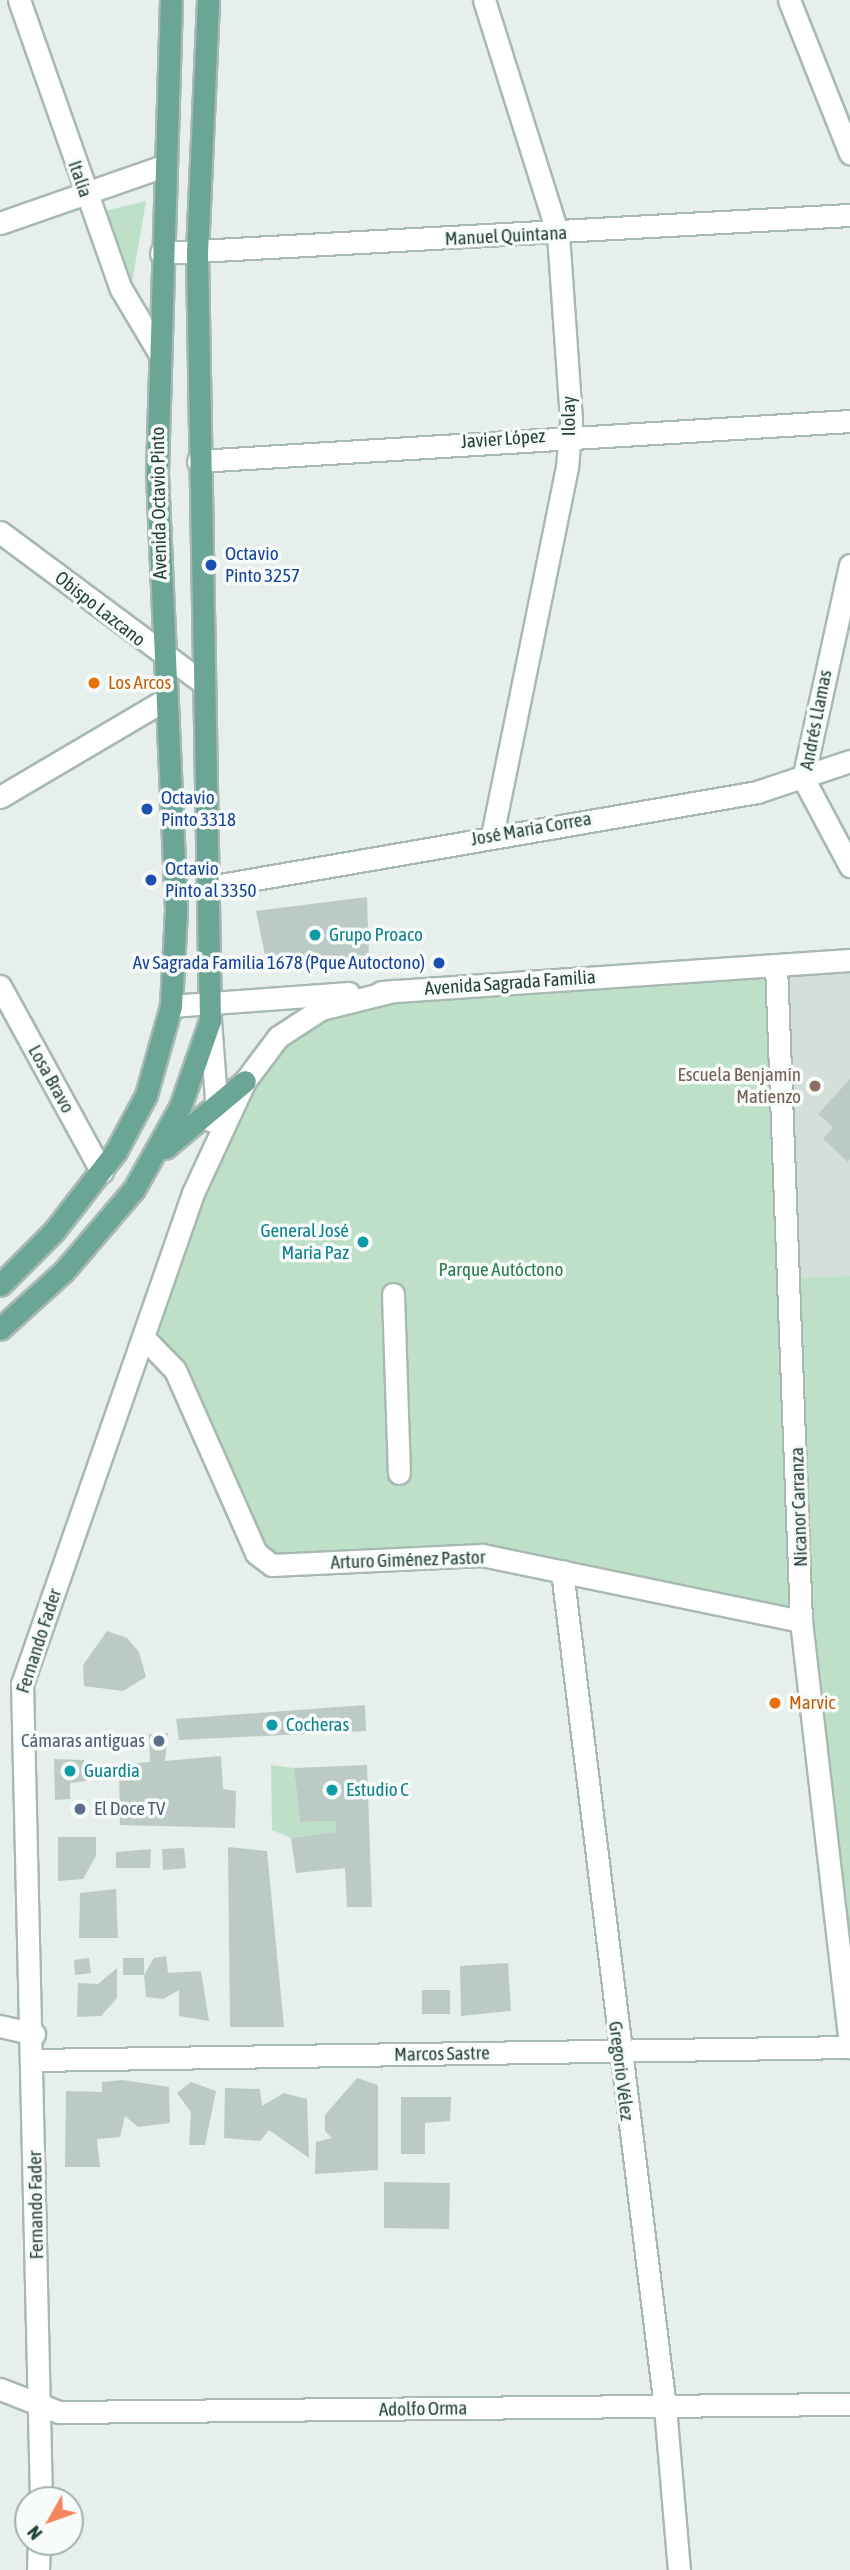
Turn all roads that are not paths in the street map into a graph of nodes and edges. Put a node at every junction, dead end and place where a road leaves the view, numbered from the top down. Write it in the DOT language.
graph roads {
  1 [pos="19,0"];
  2 [pos="171,0"];
  3 [pos="208,0"];
  4 [pos="484,0"];
  5 [pos="789,0"];
  6 [pos="850,153"];
  7 [pos="164,166"];
  8 [pos="84,192"];
  9 [pos="850,215"];
  10 [pos="0,223"];
  11 [pos="558,234"];
  12 [pos="161,253"];
  13 [pos="197,253"];
  14 [pos="158,351"];
  15 [pos="850,421"];
  16 [pos="569,434"];
  17 [pos="198,461"];
  18 [pos="0,532"];
  19 [pos="850,565"];
  20 [pos="162,656"];
  21 [pos="203,683"];
  22 [pos="163,701"];
  23 [pos="850,761"];
  24 [pos="803,778"];
  25 [pos="0,797"];
  26 [pos="492,835"];
  27 [pos="850,866"];
  28 [pos="209,887"];
  29 [pos="850,960"];
  30 [pos="776,965"];
  31 [pos="0,986"];
  32 [pos="393,991"];
  33 [pos="171,1006"];
  34 [pos="210,1010"];
  35 [pos="245,1080"];
  36 [pos="216,1099"];
  37 [pos="154,1160"];
  38 [pos="102,1172"];
  39 [pos="193,1194"];
  40 [pos="0,1285"];
  41 [pos="393,1294"];
  42 [pos="0,1329"];
  43 [pos="145,1339"];
  44 [pos="399,1473"];
  45 [pos="562,1572"];
  46 [pos="801,1621"];
  47 [pos="0,2026"];
  48 [pos="34,2034"];
  49 [pos="850,2047"];
  50 [pos="618,2051"];
  51 [pos="34,2060"];
  52 [pos="0,2389"];
  53 [pos="39,2403"];
  54 [pos="850,2404"];
  55 [pos="665,2407"];
  56 [pos="41,2486"];
  57 [pos="679,2570"];
  1 -- 8 [label="street, Italia"];
  2 -- 7 [label="main road, Avenida Octavio Pinto"];
  3 -- 13 [label="main road, Avenida Octavio Pinto"];
  4 -- 11 [label="street, Ilolay"];
  5 -- 6 [label="street"];
  7 -- 8 [label="street"];
  7 -- 12 [label="main road, Avenida Octavio Pinto"];
  8 -- 10 [label="street"];
  8 -- 14 [label="street, Italia"];
  9 -- 11 [label="street, Manuel Quintana"];
  11 -- 13 [label="street, Manuel Quintana"];
  11 -- 16 [label="street, Ilolay"];
  12 -- 13 [label="street, Manuel Quintana"];
  12 -- 14 [label="main road, Avenida Octavio Pinto"];
  13 -- 17 [label="main road, Avenida Octavio Pinto"];
  14 -- 20 [label="main road, Avenida Octavio Pinto"];
  15 -- 16 [label="street, Javier López"];
  16 -- 17 [label="street, Javier López"];
  16 -- 26 [label="street, Ilolay"];
  17 -- 21 [label="main road, Avenida Octavio Pinto"];
  18 -- 20 [label="street, Obispo Lazcano"];
  19 -- 24 [label="street, Andrés Llamas"];
  20 -- 21 [label="street, Obispo Lazcano"];
  20 -- 22 [label="main road, Avenida Octavio Pinto"];
  21 -- 28 [label="main road, Avenida Octavio Pinto"];
  22 -- 25 [label="street"];
  22 -- 33 [label="main road, Avenida Octavio Pinto"];
  23 -- 24 [label="street, José María Correa"];
  24 -- 26 [label="street, José María Correa"];
  24 -- 27 [label="street, Andrés Llamas"];
  26 -- 28 [label="street, José María Correa"];
  28 -- 34 [label="main road, Avenida Octavio Pinto"];
  29 -- 30 [label="street, Avenida Sagrada Familia"];
  30 -- 32 [label="street, Avenida Sagrada Familia"];
  30 -- 46 [label="street, Nicanor Carranza"];
  31 -- 38 [label="street, Losa Bravo"];
  32 -- 34 [label="street, Avenida Sagrada Familia"];
  32 -- 35 [label="street, Fernando Fader"];
  33 -- 34 [label="street, Avenida Sagrada Familia"];
  33 -- 38 [label="main road, Avenida Octavio Pinto"];
  34 -- 36 [label="street"];
  34 -- 37 [label="main road"];
  35 -- 36 [label="main road"];
  35 -- 39 [label="street, Fernando Fader"];
  36 -- 37 [label="main road"];
  36 -- 39 [label="street"];
  37 -- 42 [label="main road"];
  38 -- 40 [label="main road, Avenida Octavio Pinto"];
  39 -- 43 [label="street, Fernando Fader"];
  41 -- 44 [label="street"];
  43 -- 45 [label="street, Arturo Giménez Pastor"];
  43 -- 48 [label="street, Fernando Fader"];
  45 -- 46 [label="street, Arturo Giménez Pastor"];
  45 -- 50 [label="street, Gregorio Vélez"];
  46 -- 49 [label="street, Nicanor Carranza"];
  47 -- 48 [label="street"];
  48 -- 51 [label="street, Fernando Fader"];
  49 -- 50 [label="street, Marcos Sastre"];
  50 -- 51 [label="street, Marcos Sastre"];
  50 -- 55 [label="street, Gregorio Vélez"];
  51 -- 53 [label="street, Fernando Fader"];
  52 -- 53 [label="street, Adolfo Orma"];
  53 -- 55 [label="street, Adolfo Orma"];
  53 -- 56 [label="street, Fernando Fader"];
  54 -- 55 [label="street, Adolfo Orma"];
  55 -- 57 [label="street, Gregorio Vélez"];
}
